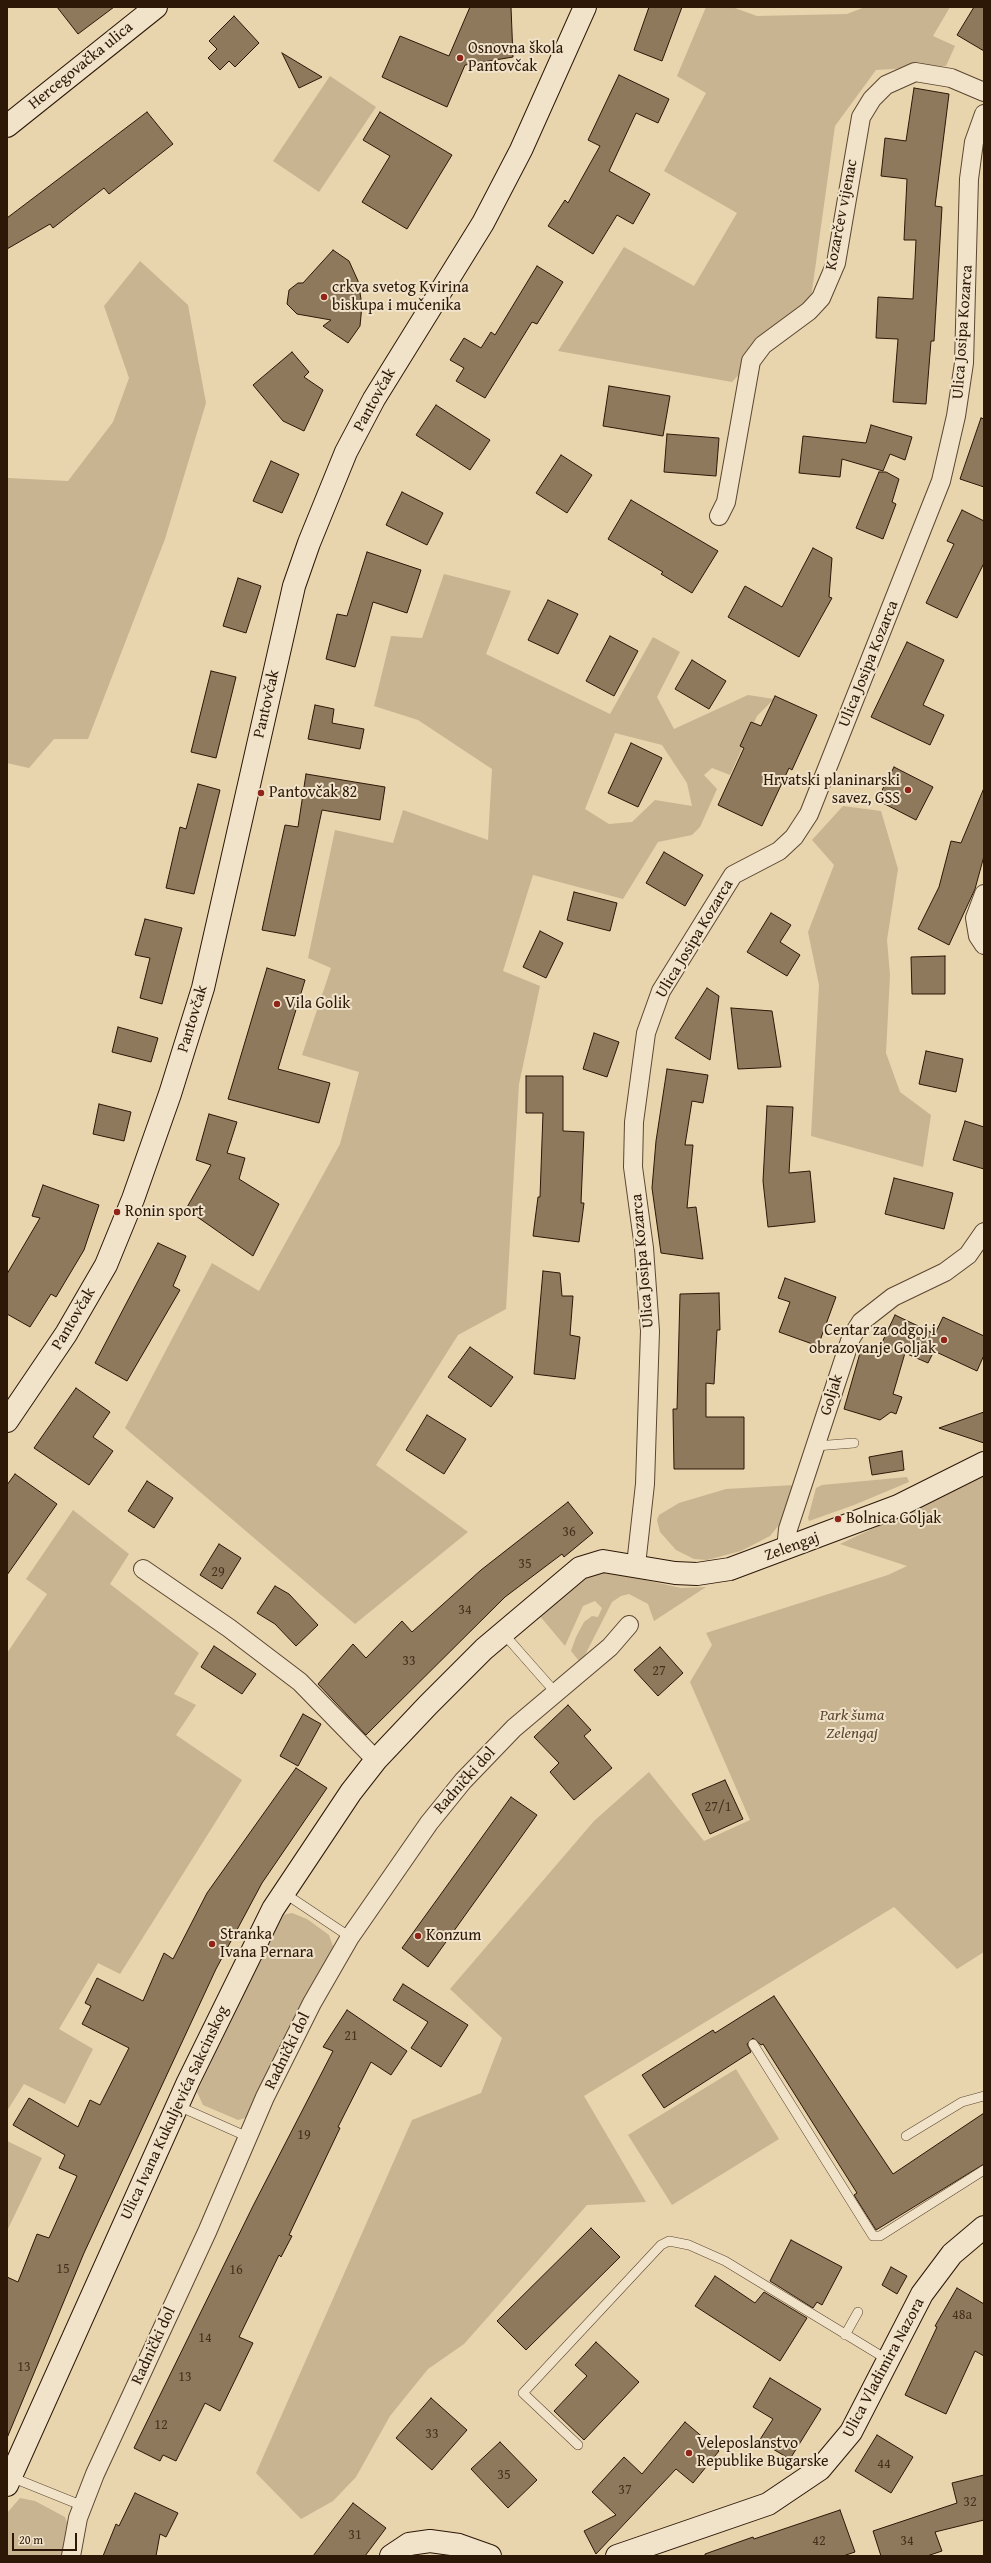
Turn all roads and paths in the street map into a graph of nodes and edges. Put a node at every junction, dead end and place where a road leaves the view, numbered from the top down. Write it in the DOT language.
graph roads {
  1 [pos="156,7"];
  2 [pos="584,7"];
  3 [pos="984,92"];
  4 [pos="984,114"];
  5 [pos="7,126"];
  6 [pos="719,516"];
  7 [pos="984,894"];
  8 [pos="984,945"];
  9 [pos="984,1232"];
  10 [pos="7,1421"];
  11 [pos="854,1443"];
  12 [pos="816,1446"];
  13 [pos="984,1463"];
  14 [pos="786,1549"];
  15 [pos="636,1565"];
  16 [pos="143,1569"];
  17 [pos="629,1625"];
  18 [pos="503,1632"];
  19 [pos="555,1692"];
  20 [pos="376,1760"];
  21 [pos="283,1892"];
  22 [pos="350,1937"];
  23 [pos="753,2044"];
  24 [pos="984,2096"];
  25 [pos="178,2106"];
  26 [pos="906,2136"];
  27 [pos="248,2137"];
  28 [pos="984,2170"];
  29 [pos="984,2227"];
  30 [pos="858,2312"];
  31 [pos="845,2334"];
  32 [pos="888,2360"];
  33 [pos="578,2445"];
  34 [pos="9,2481"];
  35 [pos="83,2506"];
  36 [pos="71,2556"];
  37 [pos="391,2556"];
  38 [pos="490,2556"];
  39 [pos="618,2556"];
  1 -- 5 [label="street, Hercegovačka ulica"];
  2 -- 10 [label="street, Pantovčak"];
  3 -- 6 [label="street, Kozarčev vijenac"];
  4 -- 15 [label="street, Ulica Josipa Kozarca"];
  7 -- 8 [label="street"];
  9 -- 12 [label="street, Goljak"];
  11 -- 12 [label="lane"];
  12 -- 14 [label="street, Goljak"];
  13 -- 14 [label="street, Zelengaj"];
  14 -- 15 [label="street, Zelengaj"];
  15 -- 18 [label="street, Ulica Ivana Kukuljevića Sakcinskog"];
  16 -- 20 [label="street"];
  17 -- 19 [label="street, Radnički dol"];
  18 -- 19 [label="lane"];
  18 -- 20 [label="street, Ulica Ivana Kukuljevića Sakcinskog"];
  19 -- 22 [label="street, Radnički dol"];
  20 -- 21 [label="street, Ulica Ivana Kukuljevića Sakcinskog"];
  21 -- 22 [label="lane"];
  21 -- 25 [label="street, Ulica Ivana Kukuljevića Sakcinskog"];
  22 -- 27 [label="street, Radnički dol"];
  23 -- 28 [label="lane"];
  24 -- 26 [label="lane"];
  25 -- 27 [label="lane"];
  25 -- 34 [label="street, Ulica Ivana Kukuljevića Sakcinskog"];
  27 -- 35 [label="street, Radnički dol"];
  29 -- 32 [label="street, Ulica Vladimira Nazora"];
  30 -- 31 [label="lane"];
  31 -- 32 [label="lane"];
  31 -- 33 [label="lane"];
  32 -- 39 [label="street, Ulica Vladimira Nazora"];
  34 -- 35 [label="lane"];
  35 -- 36 [label="street, Radnički dol"];
  37 -- 38 [label="street"];
}
